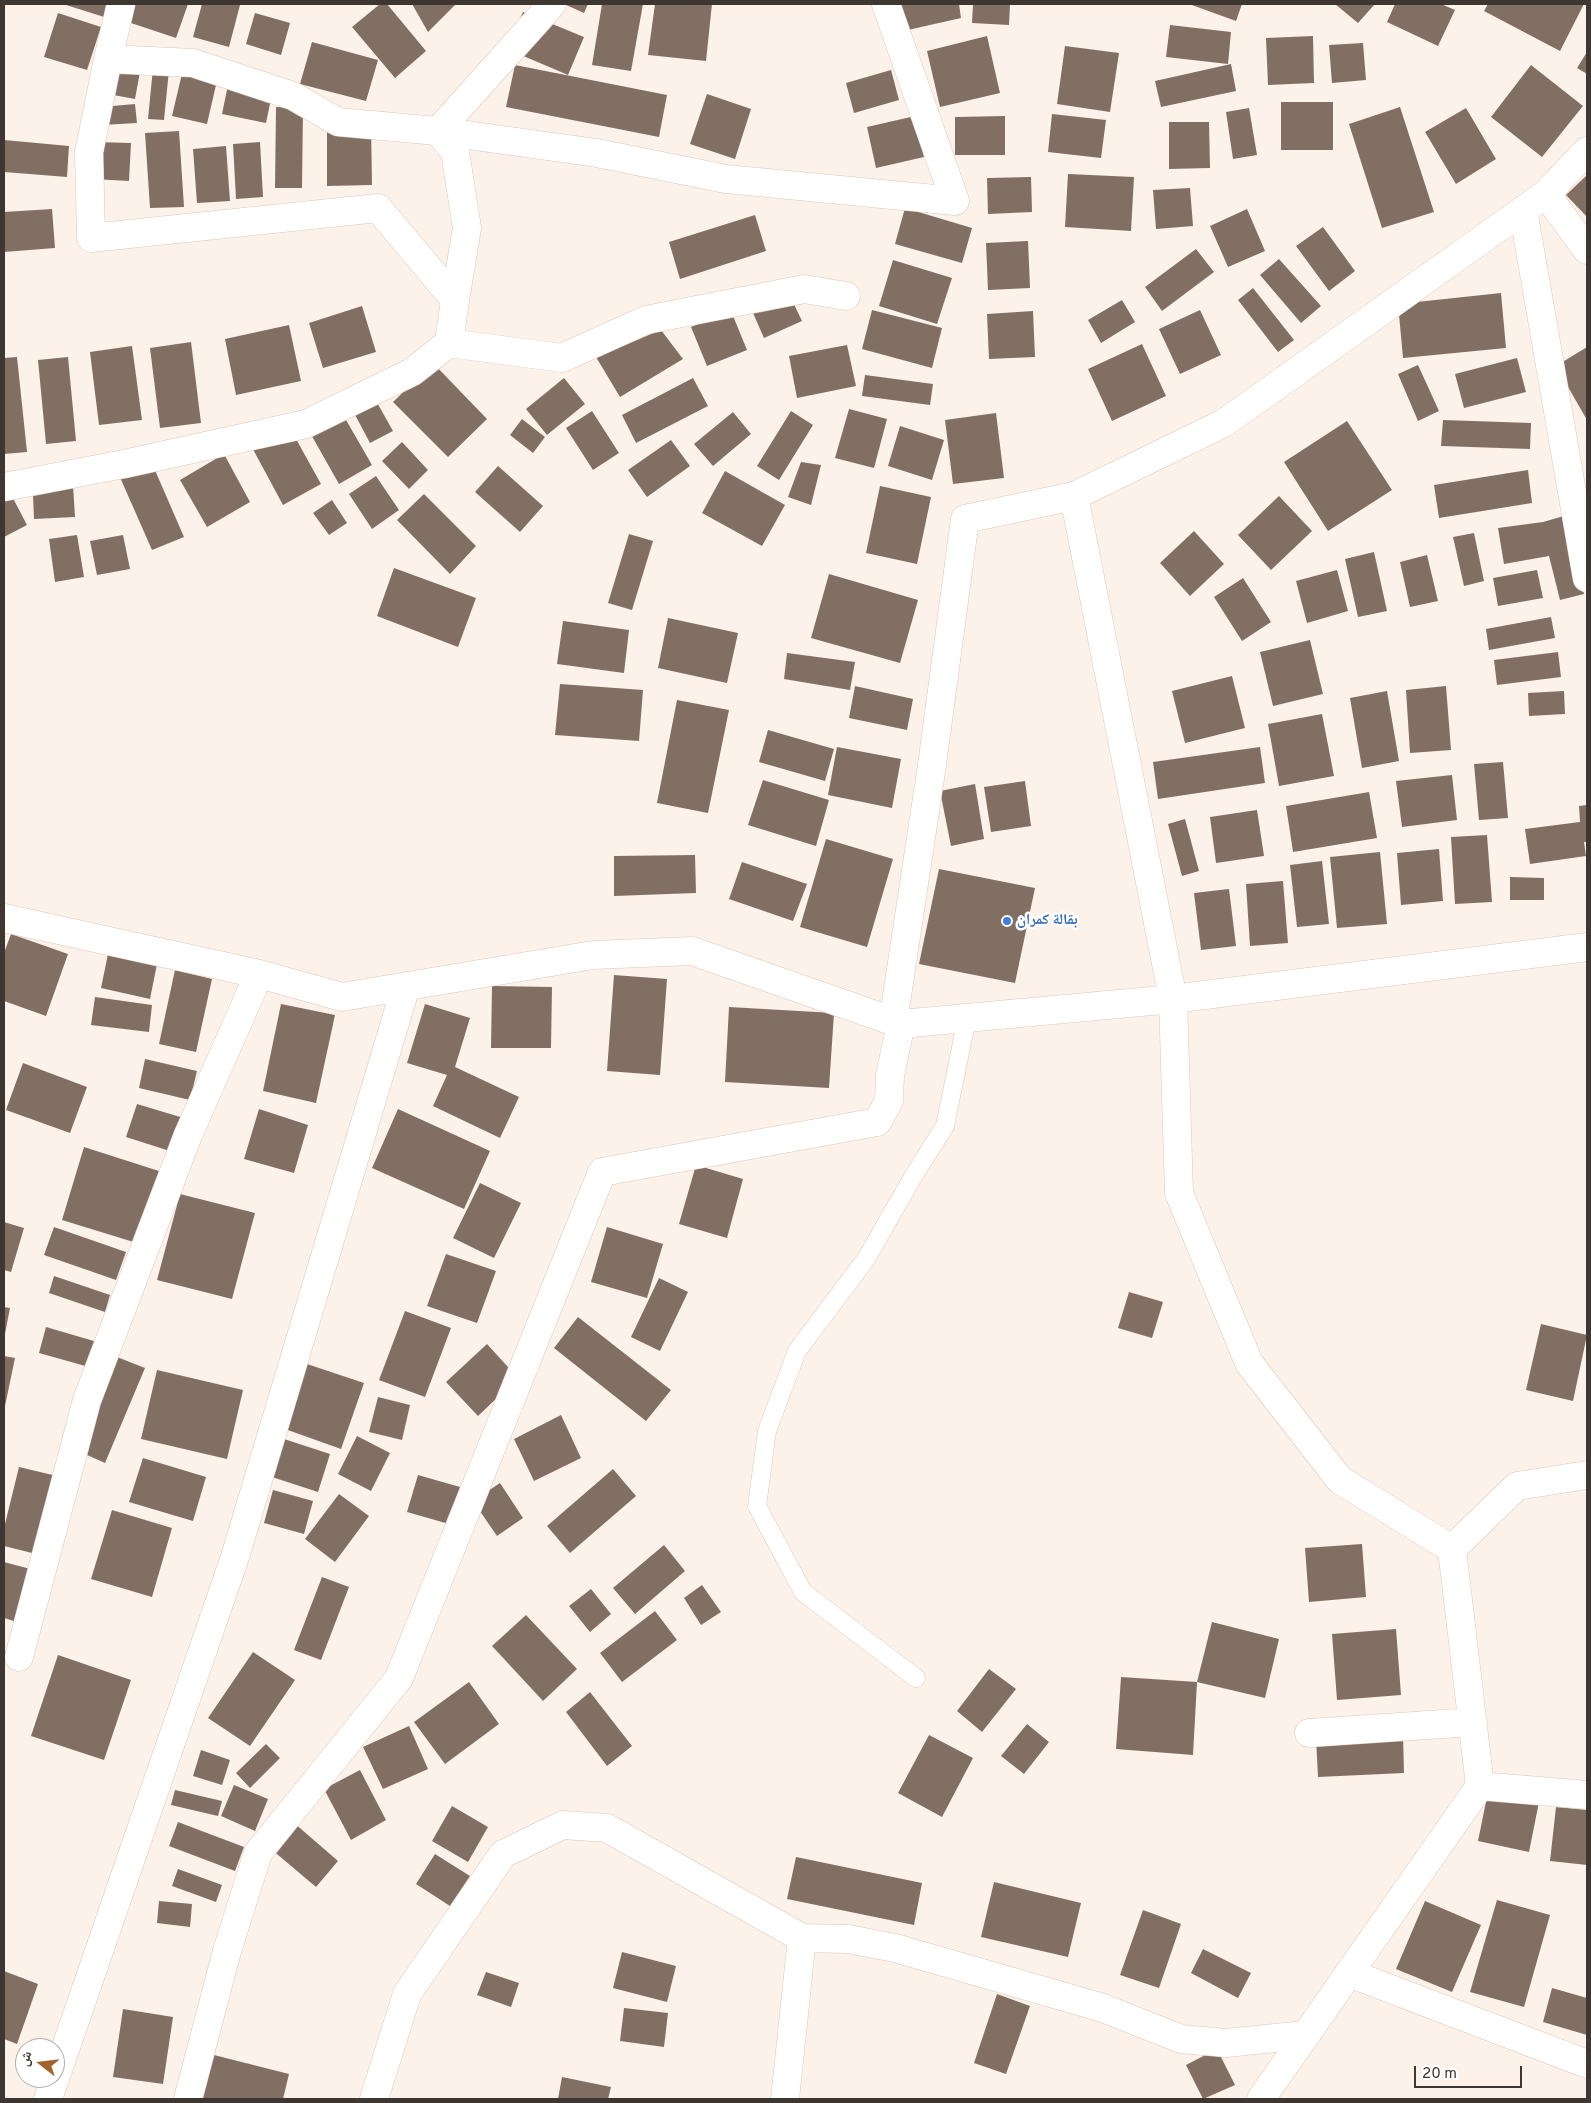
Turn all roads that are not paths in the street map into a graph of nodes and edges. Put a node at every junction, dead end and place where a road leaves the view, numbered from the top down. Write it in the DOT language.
graph roads {
  1 [pos="121,4"];
  2 [pos="552,4"];
  3 [pos="886,4"];
  4 [pos="108,59"];
  5 [pos="438,131"];
  6 [pos="1587,151"];
  7 [pos="1546,194"];
  8 [pos="1523,210"];
  9 [pos="1587,250"];
  10 [pos="846,296"];
  11 [pos="455,300"];
  12 [pos="449,344"];
  13 [pos="4,487"];
  14 [pos="1074,496"];
  15 [pos="1587,578"];
  16 [pos="4,918"];
  17 [pos="1587,947"];
  18 [pos="259,974"];
  19 [pos="406,986"];
  20 [pos="1173,999"];
  21 [pos="966,1018"];
  22 [pos="897,1023"];
  23 [pos="1587,1475"];
  24 [pos="1452,1550"];
  25 [pos="19,1657"];
  26 [pos="916,1678"];
  27 [pos="1472,1722"];
  28 [pos="1308,1732"];
  29 [pos="1480,1786"];
  30 [pos="1587,1795"];
  31 [pos="802,1938"];
  32 [pos="1349,1973"];
  33 [pos="1305,2035"];
  34 [pos="1587,2064"];
  35 [pos="48,2099"];
  36 [pos="188,2099"];
  37 [pos="374,2099"];
  38 [pos="785,2099"];
  39 [pos="1261,2099"];
  1 -- 4 [label="street"];
  2 -- 5 [label="street"];
  3 -- 5 [label="street"];
  4 -- 5 [label="street"];
  4 -- 11 [label="street"];
  5 -- 11 [label="street"];
  6 -- 7 [label="street"];
  7 -- 8 [label="street"];
  7 -- 9 [label="street"];
  8 -- 14 [label="street"];
  8 -- 15 [label="street"];
  10 -- 12 [label="street"];
  11 -- 12 [label="street"];
  12 -- 13 [label="street"];
  14 -- 20 [label="street"];
  14 -- 22 [label="street"];
  16 -- 18 [label="street"];
  17 -- 20 [label="street"];
  18 -- 19 [label="street"];
  18 -- 25 [label="street"];
  19 -- 22 [label="street"];
  19 -- 35 [label="street"];
  20 -- 21 [label="street"];
  20 -- 24 [label="street"];
  21 -- 22 [label="street"];
  21 -- 26 [label="lane"];
  22 -- 36 [label="street"];
  23 -- 24 [label="street"];
  24 -- 27 [label="street"];
  27 -- 28 [label="street"];
  27 -- 29 [label="street"];
  29 -- 30 [label="street"];
  29 -- 32 [label="street"];
  31 -- 33 [label="street"];
  31 -- 37 [label="street"];
  31 -- 38 [label="street"];
  32 -- 33 [label="street"];
  32 -- 34 [label="street"];
  33 -- 39 [label="street"];
}
